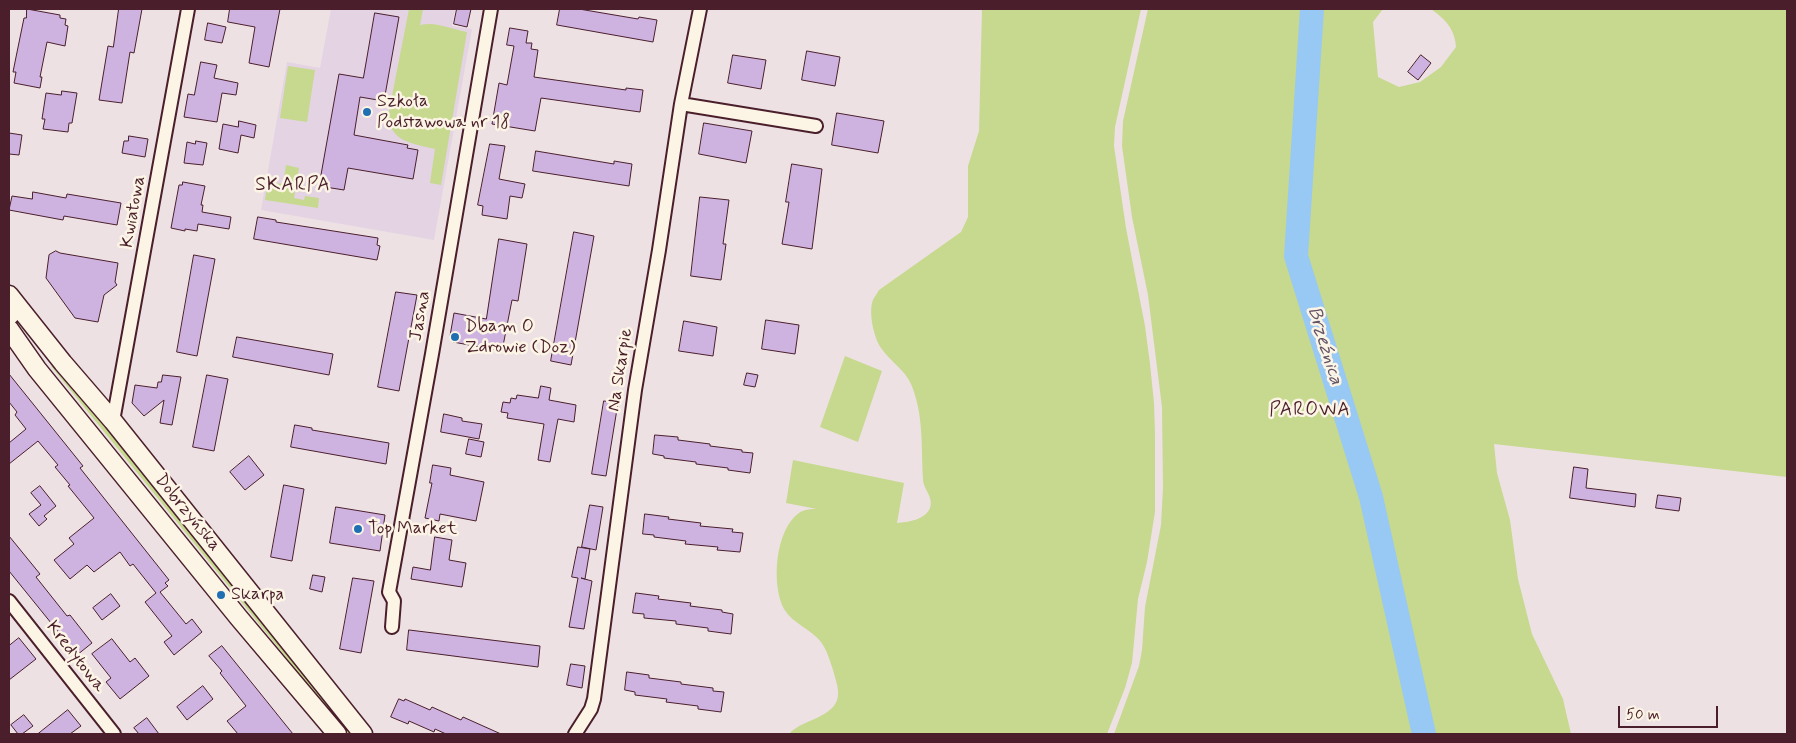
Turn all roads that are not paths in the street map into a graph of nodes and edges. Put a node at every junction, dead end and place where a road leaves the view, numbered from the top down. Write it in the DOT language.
graph roads {
  1 [pos="188,9"];
  2 [pos="492,9"];
  3 [pos="700,9"];
  4 [pos="681,104"];
  5 [pos="816,126"];
  6 [pos="9,295"];
  7 [pos="14,314"];
  8 [pos="9,329"];
  9 [pos="38,330"];
  10 [pos="15,349"];
  11 [pos="112,421"];
  12 [pos="9,602"];
  13 [pos="392,628"];
  14 [pos="109,733"];
  15 [pos="337,734"];
  16 [pos="363,734"];
  17 [pos="575,734"];
  1 -- 11 [label="street, Kwiatowa"];
  2 -- 13 [label="street, Jasna"];
  3 -- 4 [label="street, Na Skarpie"];
  4 -- 5 [label="street"];
  4 -- 17 [label="street, Na Skarpie"];
  6 -- 7 [label="main road, Dobrzyńska"];
  7 -- 9 [label="main road, Dobrzyńska"];
  8 -- 10 [label="main road, Dobrzyńska"];
  9 -- 10 [label="street"];
  9 -- 11 [label="main road, Dobrzyńska"];
  10 -- 15 [label="main road, Dobrzyńska"];
  11 -- 16 [label="main road, Dobrzyńska"];
  12 -- 14 [label="street, Kredytowa"];
}
